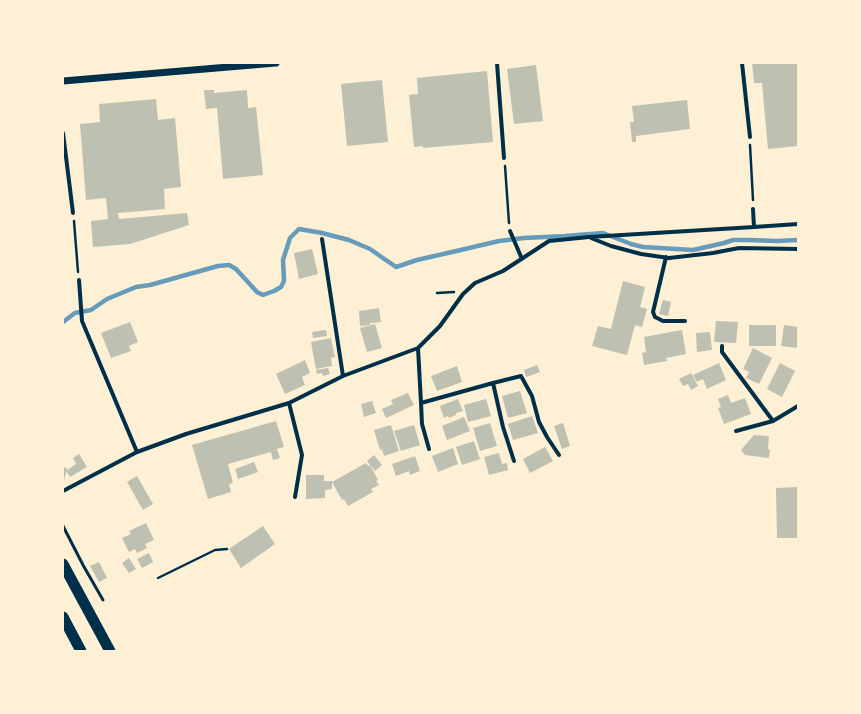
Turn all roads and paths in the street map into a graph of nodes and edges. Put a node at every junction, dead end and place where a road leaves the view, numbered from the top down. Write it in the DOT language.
graph roads {
  1 [pos="276,63"];
  2 [pos="497,63"];
  3 [pos="742,63"];
  4 [pos="254,64"];
  5 [pos="63,81"];
  6 [pos="63,133"];
  7 [pos="750,137"];
  8 [pos="504,158"];
  9 [pos="753,209"];
  10 [pos="73,213"];
  11 [pos="798,224"];
  12 [pos="754,228"];
  13 [pos="510,231"];
  14 [pos="589,237"];
  15 [pos="322,239"];
  16 [pos="798,249"];
  17 [pos="666,257"];
  18 [pos="522,259"];
  19 [pos="79,280"];
  20 [pos="685,322"];
  21 [pos="722,346"];
  22 [pos="418,348"];
  23 [pos="342,376"];
  24 [pos="493,383"];
  25 [pos="289,403"];
  26 [pos="421,403"];
  27 [pos="798,406"];
  28 [pos="773,421"];
  29 [pos="736,430"];
  30 [pos="429,449"];
  31 [pos="137,452"];
  32 [pos="559,455"];
  33 [pos="514,461"];
  34 [pos="63,491"];
  35 [pos="294,497"];
  36 [pos="63,526"];
  37 [pos="227,549"];
  38 [pos="63,564"];
  39 [pos="158,578"];
  40 [pos="103,600"];
  41 [pos="63,617"];
  42 [pos="79,649"];
  43 [pos="110,651"];
  1 -- 4 [label="street"];
  2 -- 8 [label="street"];
  3 -- 7 [label="street"];
  4 -- 5 [label="street"];
  6 -- 10 [label="street"];
  7 -- 9 [label="path"];
  8 -- 13 [label="path"];
  9 -- 12 [label="street"];
  10 -- 19 [label="path"];
  11 -- 12 [label="street"];
  12 -- 14 [label="street"];
  13 -- 18 [label="street"];
  14 -- 17 [label="street"];
  14 -- 18 [label="street"];
  15 -- 23 [label="street"];
  16 -- 17 [label="street"];
  17 -- 20 [label="street"];
  18 -- 22 [label="street"];
  19 -- 31 [label="street"];
  21 -- 28 [label="street"];
  22 -- 23 [label="street"];
  22 -- 26 [label="street"];
  23 -- 25 [label="street"];
  24 -- 26 [label="street"];
  24 -- 32 [label="street"];
  24 -- 33 [label="street"];
  25 -- 31 [label="street"];
  25 -- 35 [label="street"];
  26 -- 30 [label="street"];
  27 -- 28 [label="street"];
  28 -- 29 [label="street"];
  31 -- 34 [label="street"];
  36 -- 40 [label="lane"];
  37 -- 39 [label="path"];
  38 -- 43 [label="highway"];
  41 -- 42 [label="highway"];
}
